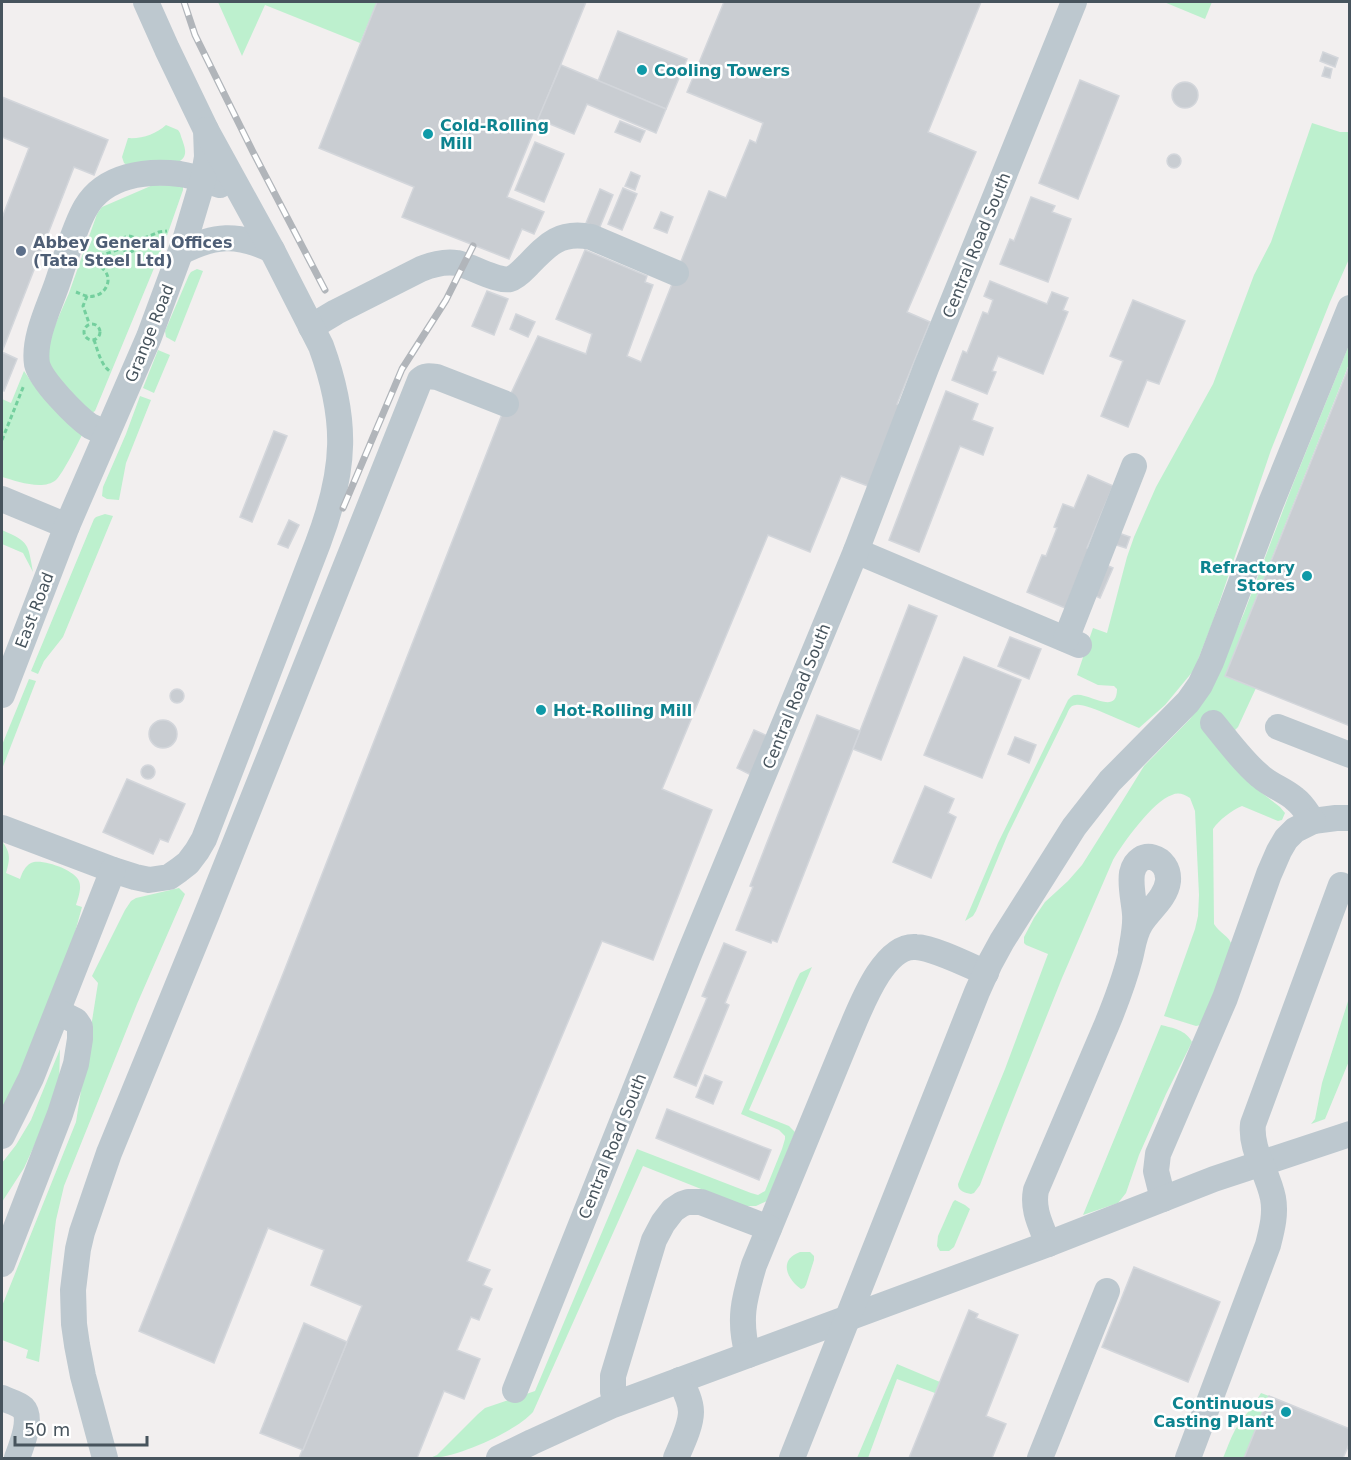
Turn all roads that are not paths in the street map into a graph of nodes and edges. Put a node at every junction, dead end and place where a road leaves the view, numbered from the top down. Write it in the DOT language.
graph roads {
  1 [pos="146,2"];
  2 [pos="1074,2"];
  3 [pos="206,130"];
  4 [pos="203,180"];
  5 [pos="240,192"];
  6 [pos="178,243"];
  7 [pos="272,250"];
  8 [pos="676,273"];
  9 [pos="1350,308"];
  10 [pos="311,327"];
  11 [pos="506,404"];
  12 [pos="107,433"];
  13 [pos="1134,466"];
  14 [pos="2,499"];
  15 [pos="67,526"];
  16 [pos="856,550"];
  17 [pos="2,695"];
  18 [pos="1213,723"];
  19 [pos="1278,727"];
  20 [pos="1350,755"];
  21 [pos="1350,818"];
  22 [pos="1312,821"];
  23 [pos="2,828"];
  24 [pos="113,870"];
  25 [pos="1341,885"];
  26 [pos="1131,951"];
  27 [pos="986,972"];
  28 [pos="58,1012"];
  29 [pos="1350,1134"];
  30 [pos="2,1136"];
  31 [pos="1261,1163"];
  32 [pos="1163,1199"];
  33 [pos="769,1228"];
  34 [pos="1048,1244"];
  35 [pos="3,1254"];
  36 [pos="1107,1291"];
  37 [pos="849,1318"];
  38 [pos="748,1355"];
  39 [pos="680,1380"];
  40 [pos="515,1389"];
  41 [pos="2,1398"];
  42 [pos="617,1403"];
  43 [pos="17,1458"];
  44 [pos="105,1458"];
  45 [pos="499,1458"];
  46 [pos="676,1458"];
  47 [pos="792,1458"];
  48 [pos="1040,1458"];
  49 [pos="1188,1458"];
  1 -- 3 [label="lane, Grange Road"];
  2 -- 16 [label="lane, Central Road South"];
  3 -- 4 [label="lane, Grange Road"];
  3 -- 5 [label="lane"];
  4 -- 5 [label="lane"];
  4 -- 6 [label="lane, Grange Road"];
  4 -- 12 [label="lane"];
  5 -- 7 [label="lane"];
  6 -- 7 [label="lane"];
  6 -- 12 [label="lane, Grange Road"];
  7 -- 10 [label="lane"];
  8 -- 10 [label="lane"];
  9 -- 27 [label="lane"];
  10 -- 24 [label="lane"];
  11 -- 44 [label="lane"];
  12 -- 15 [label="lane, Grange Road"];
  13 -- 16 [label="lane"];
  14 -- 15 [label="lane"];
  15 -- 17 [label="lane, East Road"];
  16 -- 40 [label="lane, Central Road South"];
  18 -- 22 [label="lane"];
  19 -- 20 [label="lane"];
  21 -- 22 [label="lane"];
  22 -- 32 [label="lane"];
  23 -- 24 [label="lane"];
  24 -- 28 [label="lane"];
  25 -- 31 [label="lane"];
  26 -- 34 [label="lane"];
  27 -- 33 [label="lane"];
  27 -- 37 [label="lane"];
  28 -- 30 [label="lane"];
  28 -- 35 [label="lane"];
  29 -- 31 [label="lane"];
  31 -- 32 [label="lane"];
  31 -- 49 [label="lane"];
  32 -- 34 [label="lane"];
  33 -- 38 [label="lane"];
  33 -- 42 [label="lane"];
  34 -- 37 [label="lane"];
  36 -- 48 [label="lane"];
  37 -- 38 [label="lane"];
  37 -- 47 [label="lane"];
  38 -- 39 [label="lane"];
  39 -- 42 [label="lane"];
  39 -- 46 [label="lane"];
  41 -- 43 [label="lane"];
  42 -- 45 [label="lane"];
}
